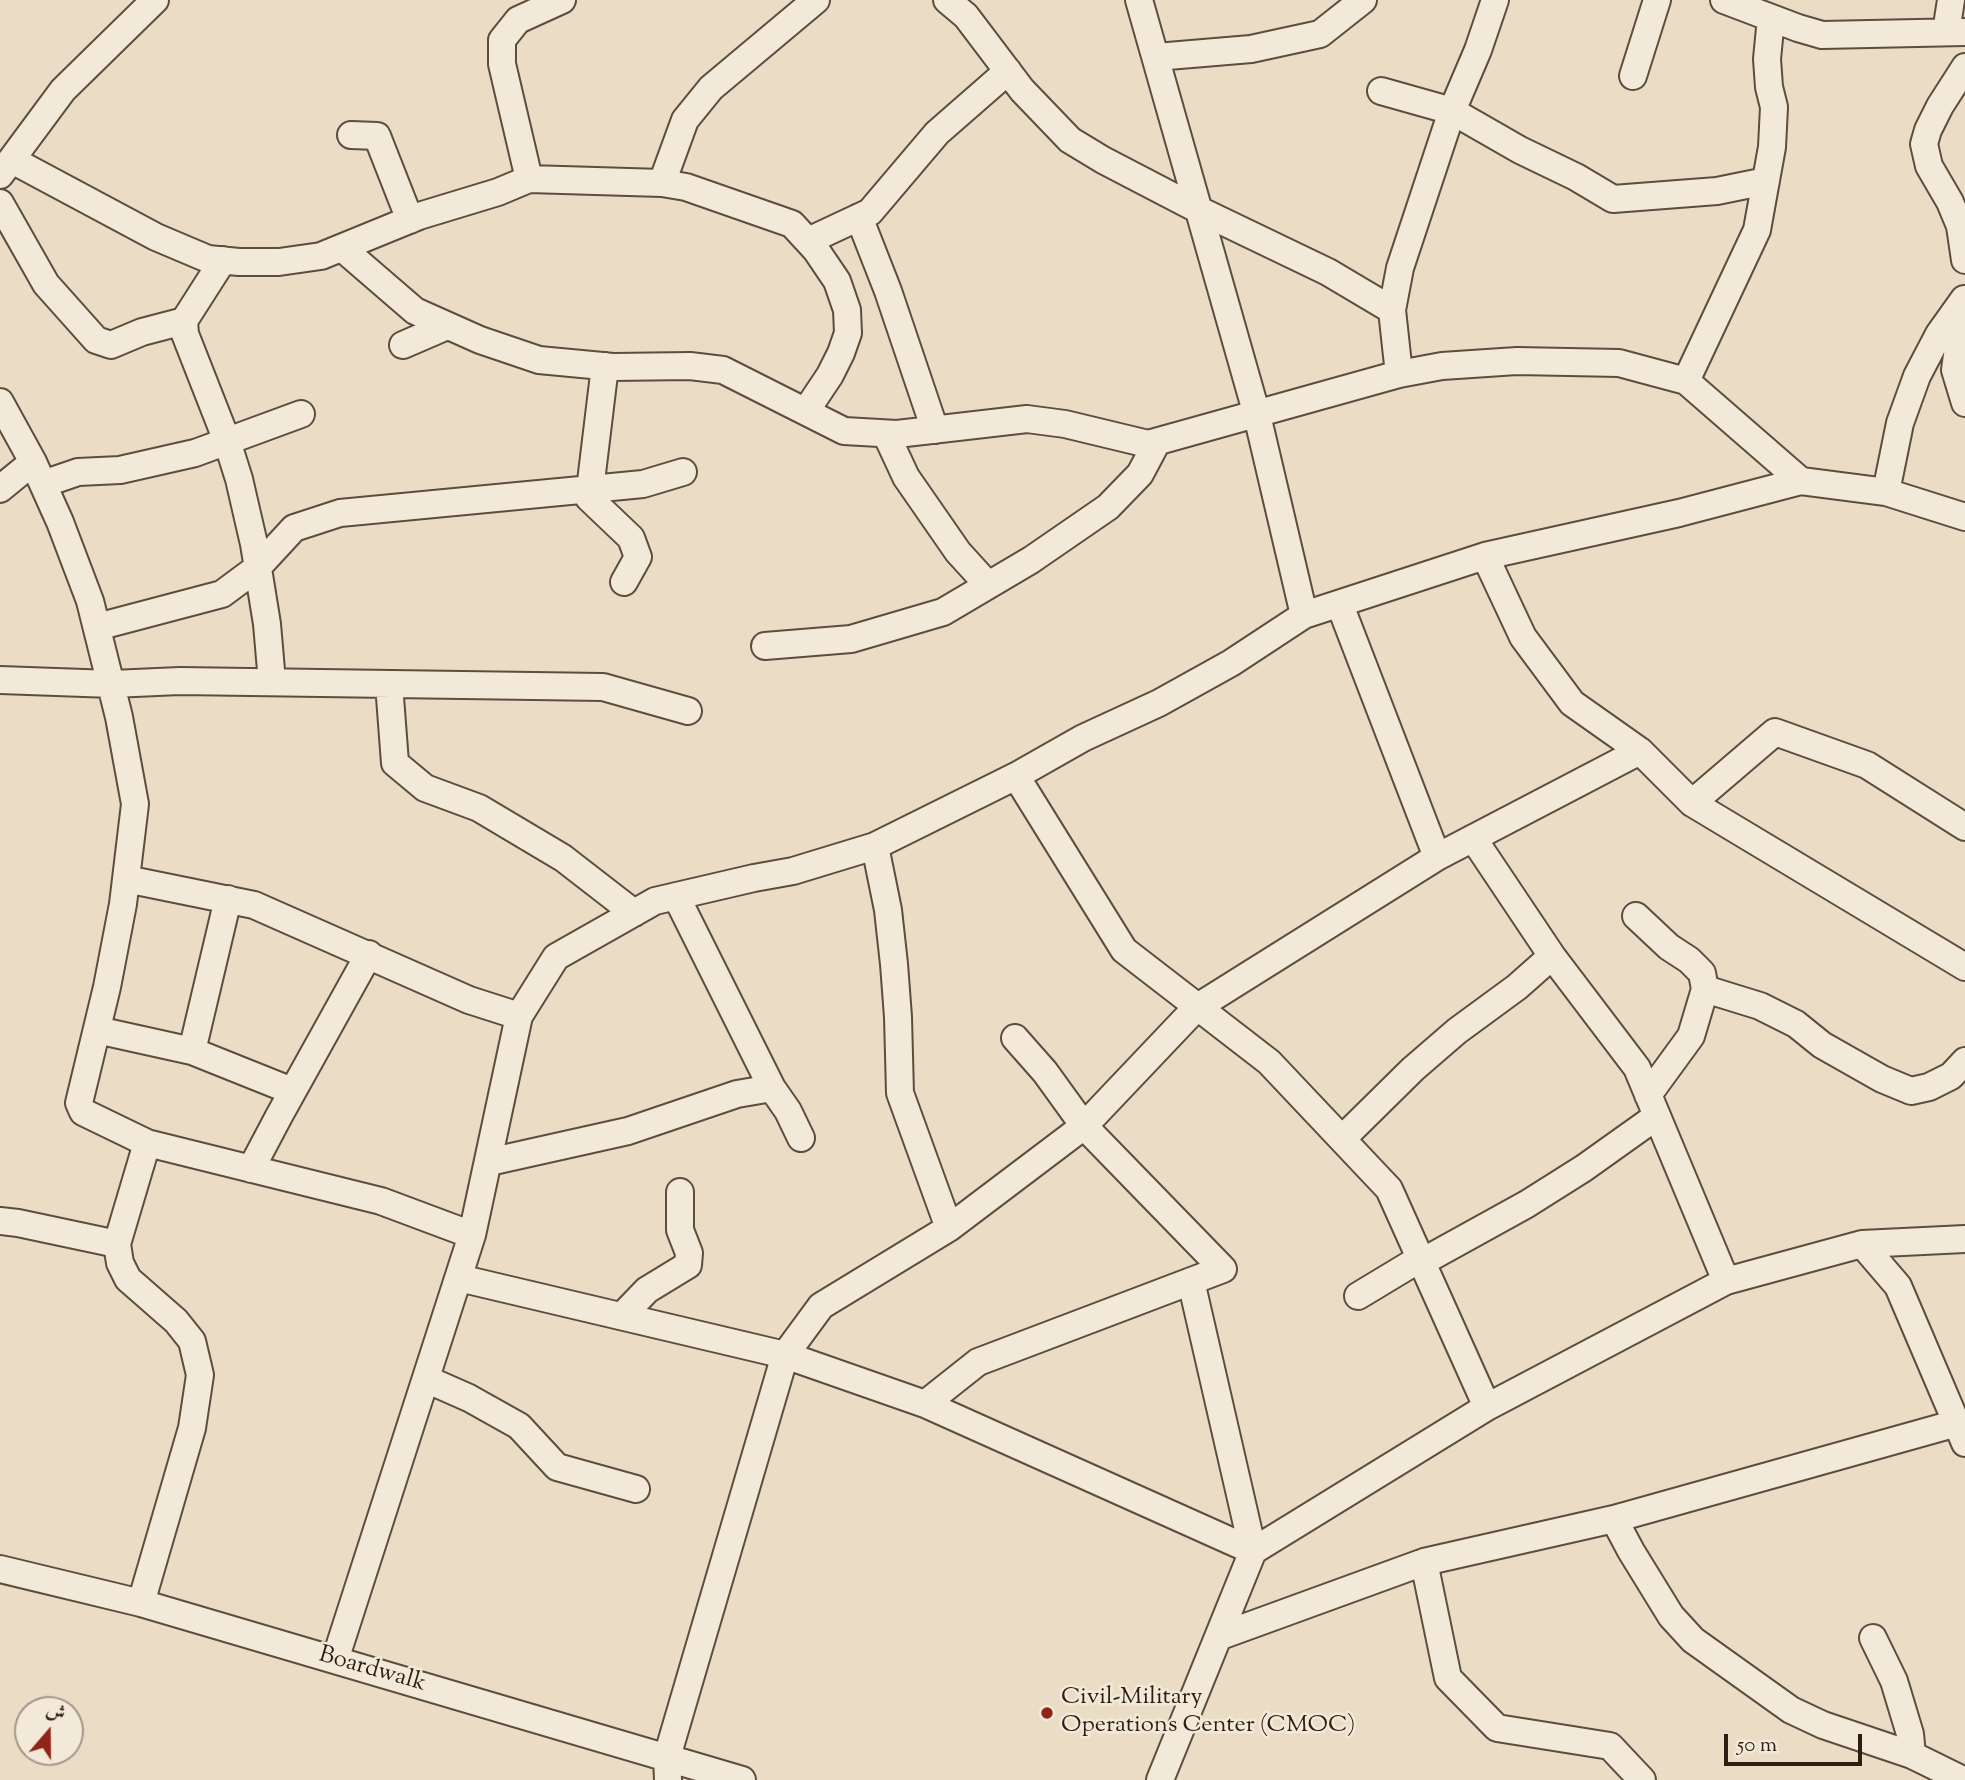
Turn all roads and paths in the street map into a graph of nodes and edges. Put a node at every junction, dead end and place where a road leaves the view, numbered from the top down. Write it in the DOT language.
graph roads {
  1 [pos="155,0"];
  2 [pos="562,0"];
  3 [pos="816,0"];
  4 [pos="947,0"];
  5 [pos="1139,0"];
  6 [pos="1363,0"];
  7 [pos="1495,0"];
  8 [pos="1657,0"];
  9 [pos="1724,0"];
  10 [pos="1951,0"];
  11 [pos="1779,13"];
  12 [pos="1956,32"];
  13 [pos="1156,58"];
  14 [pos="1965,67"];
  15 [pos="1008,71"];
  16 [pos="1633,76"];
  17 [pos="1381,91"];
  18 [pos="1452,111"];
  19 [pos="351,135"];
  20 [pos="6,168"];
  21 [pos="529,179"];
  22 [pos="1766,181"];
  23 [pos="662,183"];
  24 [pos="0,203"];
  25 [pos="1199,210"];
  26 [pos="859,217"];
  27 [pos="410,220"];
  28 [pos="808,241"];
  29 [pos="342,247"];
  30 [pos="223,260"];
  31 [pos="1965,260"];
  32 [pos="1965,293"];
  33 [pos="1964,299"];
  34 [pos="1392,310"];
  35 [pos="184,321"];
  36 [pos="447,326"];
  37 [pos="403,345"];
  38 [pos="604,366"];
  39 [pos="1399,374"];
  40 [pos="1686,382"];
  41 [pos="0,402"];
  42 [pos="1965,403"];
  43 [pos="806,411"];
  44 [pos="301,414"];
  45 [pos="1257,415"];
  46 [pos="935,430"];
  47 [pos="887,434"];
  48 [pos="227,442"];
  49 [pos="1157,442"];
  50 [pos="683,472"];
  51 [pos="38,473"];
  52 [pos="1801,481"];
  53 [pos="590,488"];
  54 [pos="0,489"];
  55 [pos="1885,492"];
  56 [pos="1965,517"];
  57 [pos="1485,555"];
  58 [pos="257,568"];
  59 [pos="624,582"];
  60 [pos="988,585"];
  61 [pos="1340,605"];
  62 [pos="1304,615"];
  63 [pos="97,627"];
  64 [pos="765,646"];
  65 [pos="0,680"];
  66 [pos="272,682"];
  67 [pos="112,684"];
  68 [pos="389,684"];
  69 [pos="688,711"];
  70 [pos="1640,751"];
  71 [pos="1016,776"];
  72 [pos="1692,803"];
  73 [pos="1965,827"];
  74 [pos="1473,838"];
  75 [pos="875,846"];
  76 [pos="1437,857"];
  77 [pos="126,880"];
  78 [pos="676,896"];
  79 [pos="228,899"];
  80 [pos="635,913"];
  81 [pos="1636,916"];
  82 [pos="369,954"];
  83 [pos="1552,956"];
  84 [pos="1965,967"];
  85 [pos="1705,989"];
  86 [pos="1196,1008"];
  87 [pos="519,1016"];
  88 [pos="97,1030"];
  89 [pos="1014,1038"];
  90 [pos="192,1051"];
  91 [pos="1965,1061"];
  92 [pos="772,1088"];
  93 [pos="292,1091"];
  94 [pos="1652,1106"];
  95 [pos="1084,1126"];
  96 [pos="801,1138"];
  97 [pos="1342,1139"];
  98 [pos="147,1143"];
  99 [pos="489,1163"];
  100 [pos="251,1169"];
  101 [pos="680,1192"];
  102 [pos="0,1222"];
  103 [pos="949,1228"];
  104 [pos="472,1235"];
  105 [pos="1965,1238"];
  106 [pos="117,1244"];
  107 [pos="1862,1244"];
  108 [pos="1421,1260"];
  109 [pos="458,1278"];
  110 [pos="1191,1281"];
  111 [pos="1726,1281"];
  112 [pos="1358,1296"];
  113 [pos="622,1316"];
  114 [pos="785,1355"];
  115 [pos="426,1379"];
  116 [pos="925,1404"];
  117 [pos="1487,1407"];
  118 [pos="1962,1430"];
  119 [pos="636,1489"];
  120 [pos="1614,1519"];
  121 [pos="1253,1551"];
  122 [pos="1424,1562"];
  123 [pos="0,1569"];
  124 [pos="141,1603"];
  125 [pos="1218,1637"];
  126 [pos="1873,1638"];
  127 [pos="335,1660"];
  128 [pos="1912,1755"];
  129 [pos="667,1769"];
  130 [pos="1638,1779"];
  131 [pos="742,1780"];
  132 [pos="1160,1780"];
  133 [pos="1963,1780"];
  1 -- 20 [label="street"];
  2 -- 21 [label="street"];
  3 -- 23 [label="street"];
  4 -- 15 [label="street"];
  5 -- 13 [label="street"];
  6 -- 13 [label="street"];
  7 -- 18 [label="street"];
  8 -- 16 [label="street"];
  9 -- 11 [label="street"];
  10 -- 12 [label="street"];
  11 -- 12 [label="street"];
  11 -- 22 [label="street"];
  13 -- 25 [label="street"];
  14 -- 31 [label="street"];
  15 -- 25 [label="street"];
  15 -- 26 [label="street"];
  17 -- 18 [label="street"];
  18 -- 22 [label="street"];
  18 -- 34 [label="street"];
  19 -- 27 [label="street"];
  20 -- 30 [label="street"];
  21 -- 23 [label="street"];
  21 -- 27 [label="street"];
  22 -- 40 [label="street"];
  23 -- 28 [label="street"];
  24 -- 35 [label="street"];
  25 -- 34 [label="street"];
  25 -- 45 [label="street"];
  26 -- 28 [label="street"];
  26 -- 46 [label="street"];
  27 -- 29 [label="street"];
  28 -- 43 [label="street"];
  29 -- 30 [label="street"];
  29 -- 36 [label="street"];
  30 -- 35 [label="street"];
  32 -- 33 [label="street"];
  33 -- 42 [label="street"];
  33 -- 55 [label="street"];
  34 -- 39 [label="street"];
  35 -- 48 [label="street"];
  36 -- 37 [label="street"];
  36 -- 38 [label="street"];
  38 -- 43 [label="street"];
  38 -- 53 [label="street"];
  39 -- 40 [label="street"];
  39 -- 45 [label="street"];
  40 -- 52 [label="street"];
  41 -- 51 [label="street"];
  43 -- 47 [label="street"];
  44 -- 48 [label="street"];
  45 -- 49 [label="street"];
  45 -- 62 [label="street"];
  46 -- 47 [label="street"];
  46 -- 49 [label="street"];
  47 -- 60 [label="street"];
  48 -- 51 [label="street"];
  48 -- 58 [label="street"];
  49 -- 60 [label="street"];
  50 -- 53 [label="street"];
  51 -- 54 [label="street"];
  51 -- 63 [label="street"];
  52 -- 55 [label="street"];
  52 -- 57 [label="street"];
  53 -- 58 [label="street"];
  53 -- 59 [label="street"];
  55 -- 56 [label="street"];
  57 -- 61 [label="street"];
  57 -- 70 [label="street"];
  58 -- 63 [label="street"];
  58 -- 66 [label="street"];
  60 -- 64 [label="street"];
  61 -- 62 [label="street"];
  61 -- 76 [label="street"];
  62 -- 71 [label="street"];
  63 -- 67 [label="street"];
  65 -- 67 [label="street"];
  66 -- 67 [label="street"];
  66 -- 68 [label="street"];
  67 -- 77 [label="street"];
  68 -- 69 [label="street"];
  68 -- 80 [label="street"];
  70 -- 72 [label="street"];
  70 -- 74 [label="street"];
  71 -- 75 [label="street"];
  71 -- 86 [label="street"];
  72 -- 73 [label="street"];
  72 -- 84 [label="street"];
  74 -- 76 [label="street"];
  74 -- 83 [label="street"];
  75 -- 78 [label="street"];
  75 -- 103 [label="street"];
  76 -- 86 [label="street"];
  77 -- 79 [label="street"];
  77 -- 88 [label="street"];
  78 -- 80 [label="street"];
  78 -- 92 [label="street"];
  79 -- 82 [label="street"];
  79 -- 90 [label="street"];
  80 -- 87 [label="street"];
  81 -- 85 [label="street"];
  82 -- 87 [label="street"];
  82 -- 93 [label="street"];
  83 -- 94 [label="street"];
  83 -- 97 [label="street"];
  85 -- 91 [label="street"];
  85 -- 94 [label="street"];
  86 -- 95 [label="street"];
  86 -- 97 [label="street"];
  87 -- 99 [label="street"];
  88 -- 90 [label="street"];
  88 -- 98 [label="street"];
  89 -- 95 [label="street"];
  90 -- 93 [label="street"];
  92 -- 96 [label="street"];
  92 -- 99 [label="street"];
  93 -- 100 [label="street"];
  94 -- 108 [label="street"];
  94 -- 111 [label="street"];
  95 -- 103 [label="street"];
  95 -- 110 [label="street"];
  97 -- 108 [label="street"];
  98 -- 100 [label="street"];
  98 -- 106 [label="street"];
  99 -- 104 [label="street"];
  100 -- 104 [label="street"];
  101 -- 113 [label="street"];
  102 -- 106 [label="street"];
  103 -- 114 [label="street"];
  104 -- 109 [label="street"];
  105 -- 107 [label="street"];
  106 -- 124 [label="street"];
  107 -- 111 [label="street"];
  107 -- 118 [label="street"];
  108 -- 112 [label="street"];
  108 -- 117 [label="street"];
  109 -- 113 [label="street"];
  109 -- 115 [label="street"];
  110 -- 116 [label="street"];
  110 -- 121 [label="street"];
  111 -- 117 [label="street"];
  113 -- 114 [label="street"];
  114 -- 116 [label="street"];
  114 -- 129 [label="street"];
  115 -- 119 [label="street"];
  115 -- 127 [label="street"];
  116 -- 121 [label="street"];
  117 -- 121 [label="street"];
  118 -- 120 [label="street"];
  120 -- 122 [label="street"];
  120 -- 128 [label="street"];
  121 -- 125 [label="street"];
  122 -- 125 [label="street"];
  122 -- 130 [label="street"];
  123 -- 124 [label="street, Boardwalk"];
  124 -- 127 [label="street, Boardwalk"];
  125 -- 132 [label="street"];
  126 -- 128 [label="street"];
  127 -- 129 [label="street, Boardwalk"];
  128 -- 133 [label="street"];
  129 -- 131 [label="street, Boardwalk"];
}
